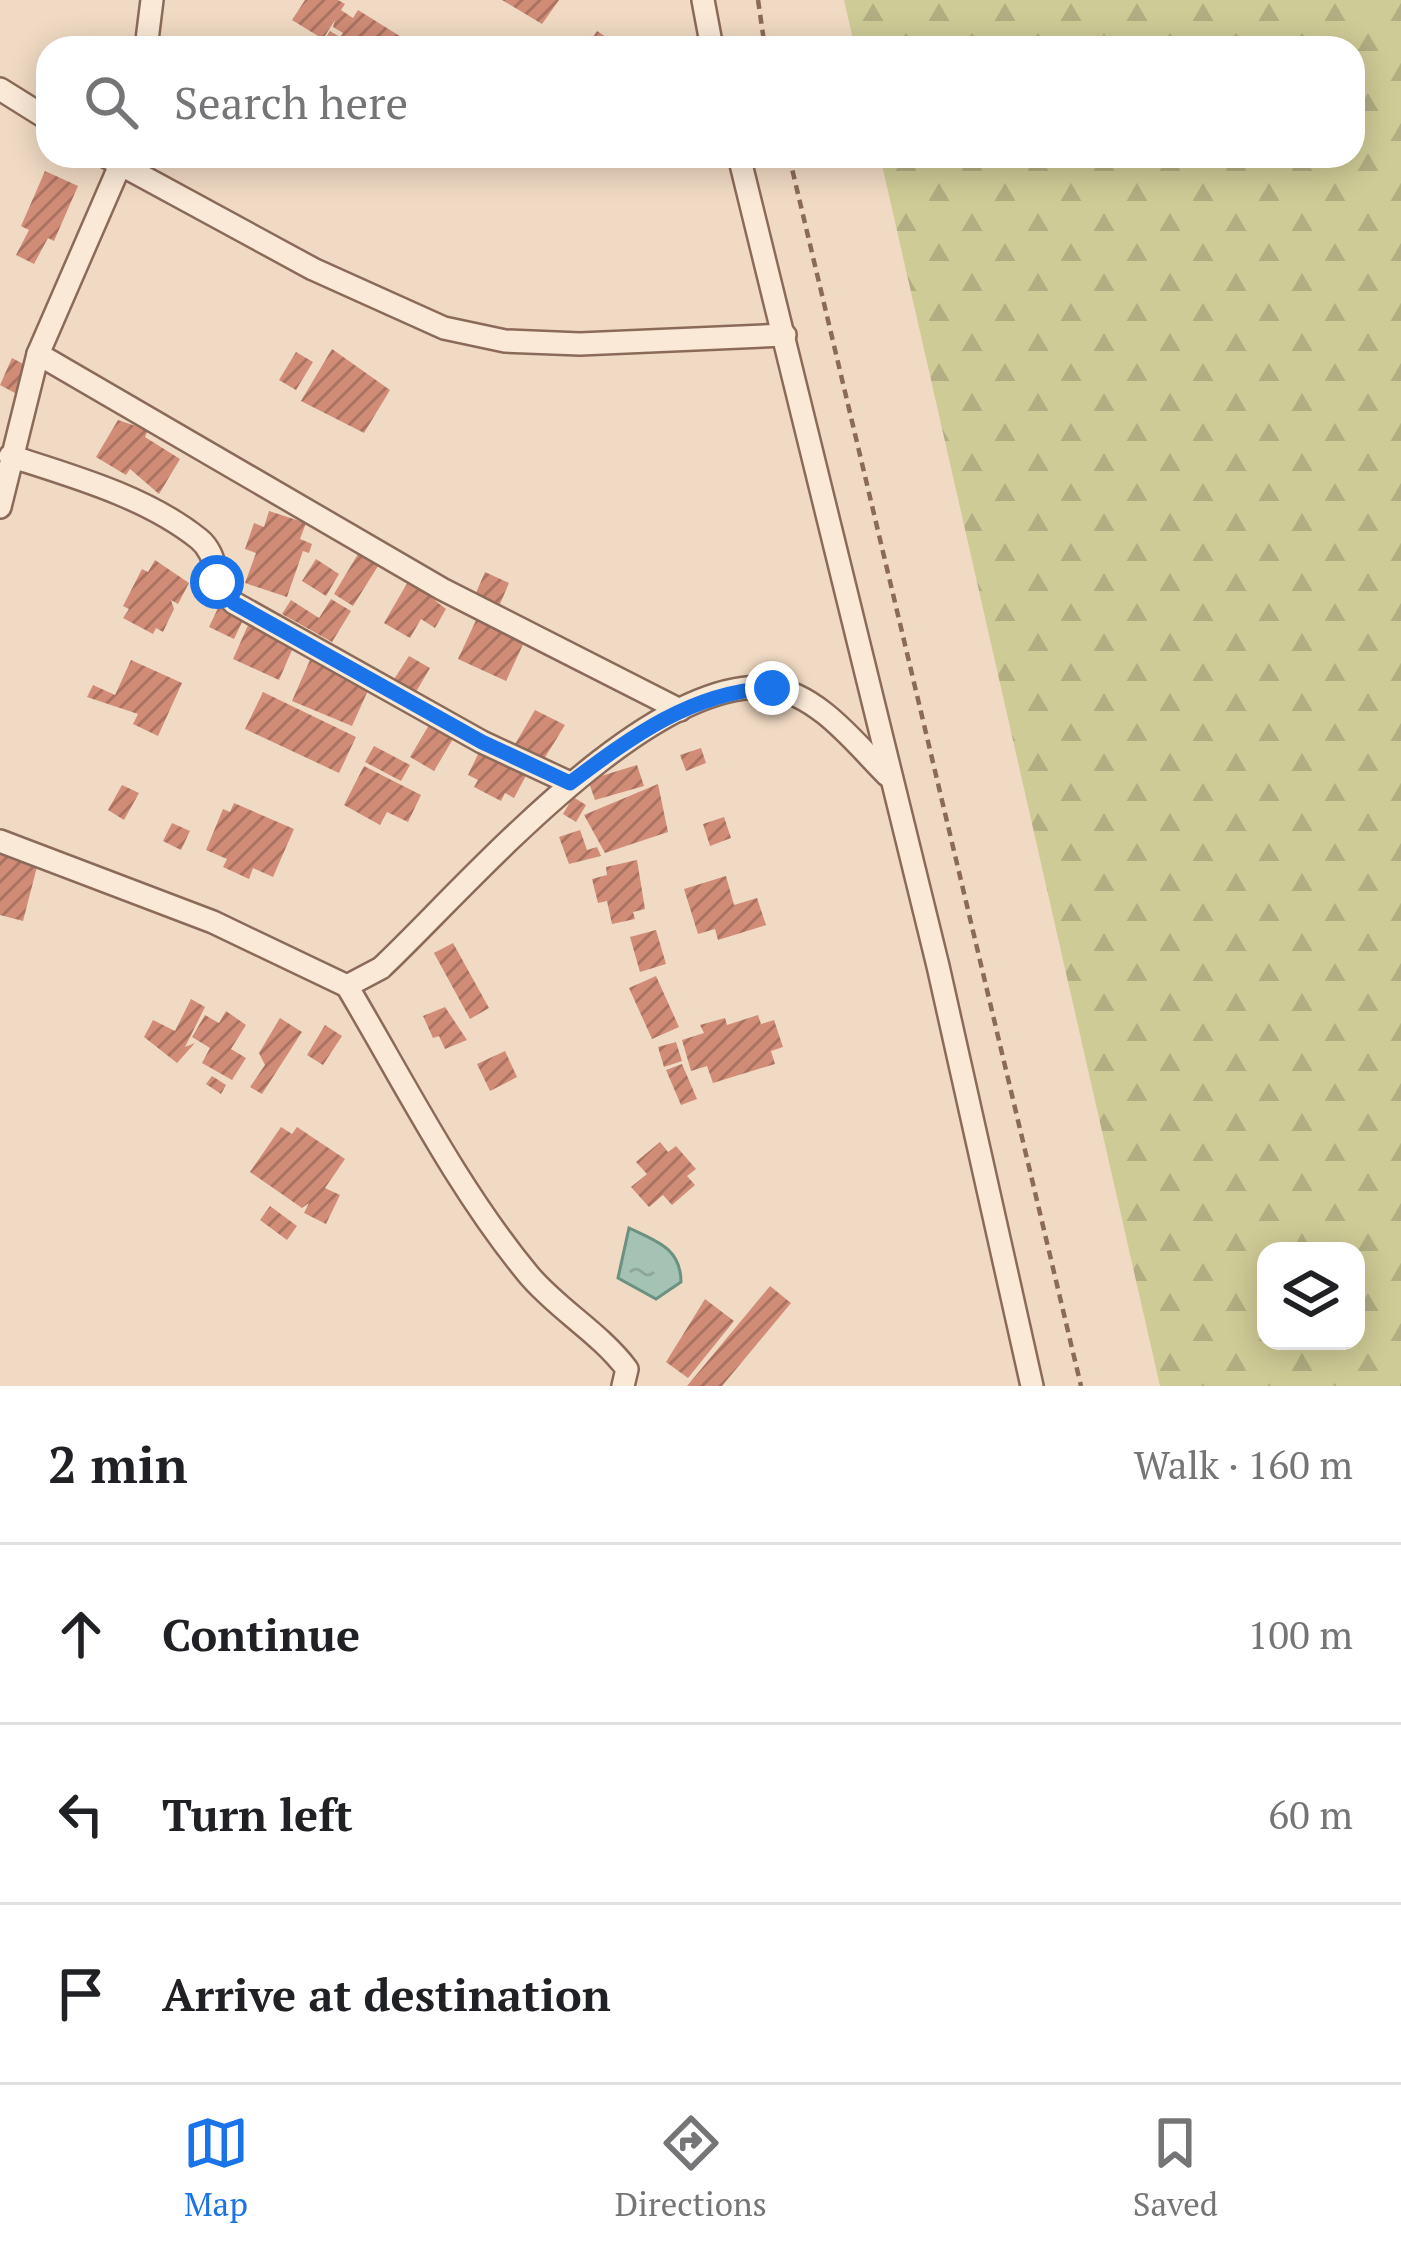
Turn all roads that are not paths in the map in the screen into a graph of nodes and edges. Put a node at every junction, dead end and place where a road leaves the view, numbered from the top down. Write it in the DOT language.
graph roads {
  1 [pos="152,0"];
  2 [pos="703,0"];
  3 [pos="148,36"];
  4 [pos="710,36"];
  5 [pos="0,88"];
  6 [pos="36,111"];
  7 [pos="114,168"];
  8 [pos="132,168"];
  9 [pos="742,168"];
  10 [pos="785,335"];
  11 [pos="38,354"];
  12 [pos="10,456"];
  13 [pos="0,507"];
  14 [pos="680,710"];
  15 [pos="888,776"];
  16 [pos="570,783"];
  17 [pos="0,841"];
  18 [pos="347,986"];
  19 [pos="623,1386"];
  20 [pos="1032,1386"];
  1 -- 3 [label="street"];
  2 -- 4 [label="street"];
  5 -- 6 [label="street"];
  7 -- 11 [label="street"];
  8 -- 10 [label="street"];
  9 -- 10 [label="street"];
  10 -- 15 [label="street"];
  11 -- 12 [label="street"];
  11 -- 14 [label="street"];
  12 -- 13 [label="street"];
  12 -- 16 [label="street"];
  14 -- 15 [label="street"];
  14 -- 16 [label="street"];
  15 -- 20 [label="street"];
  16 -- 18 [label="street"];
  17 -- 18 [label="street"];
  18 -- 19 [label="street"];
}
